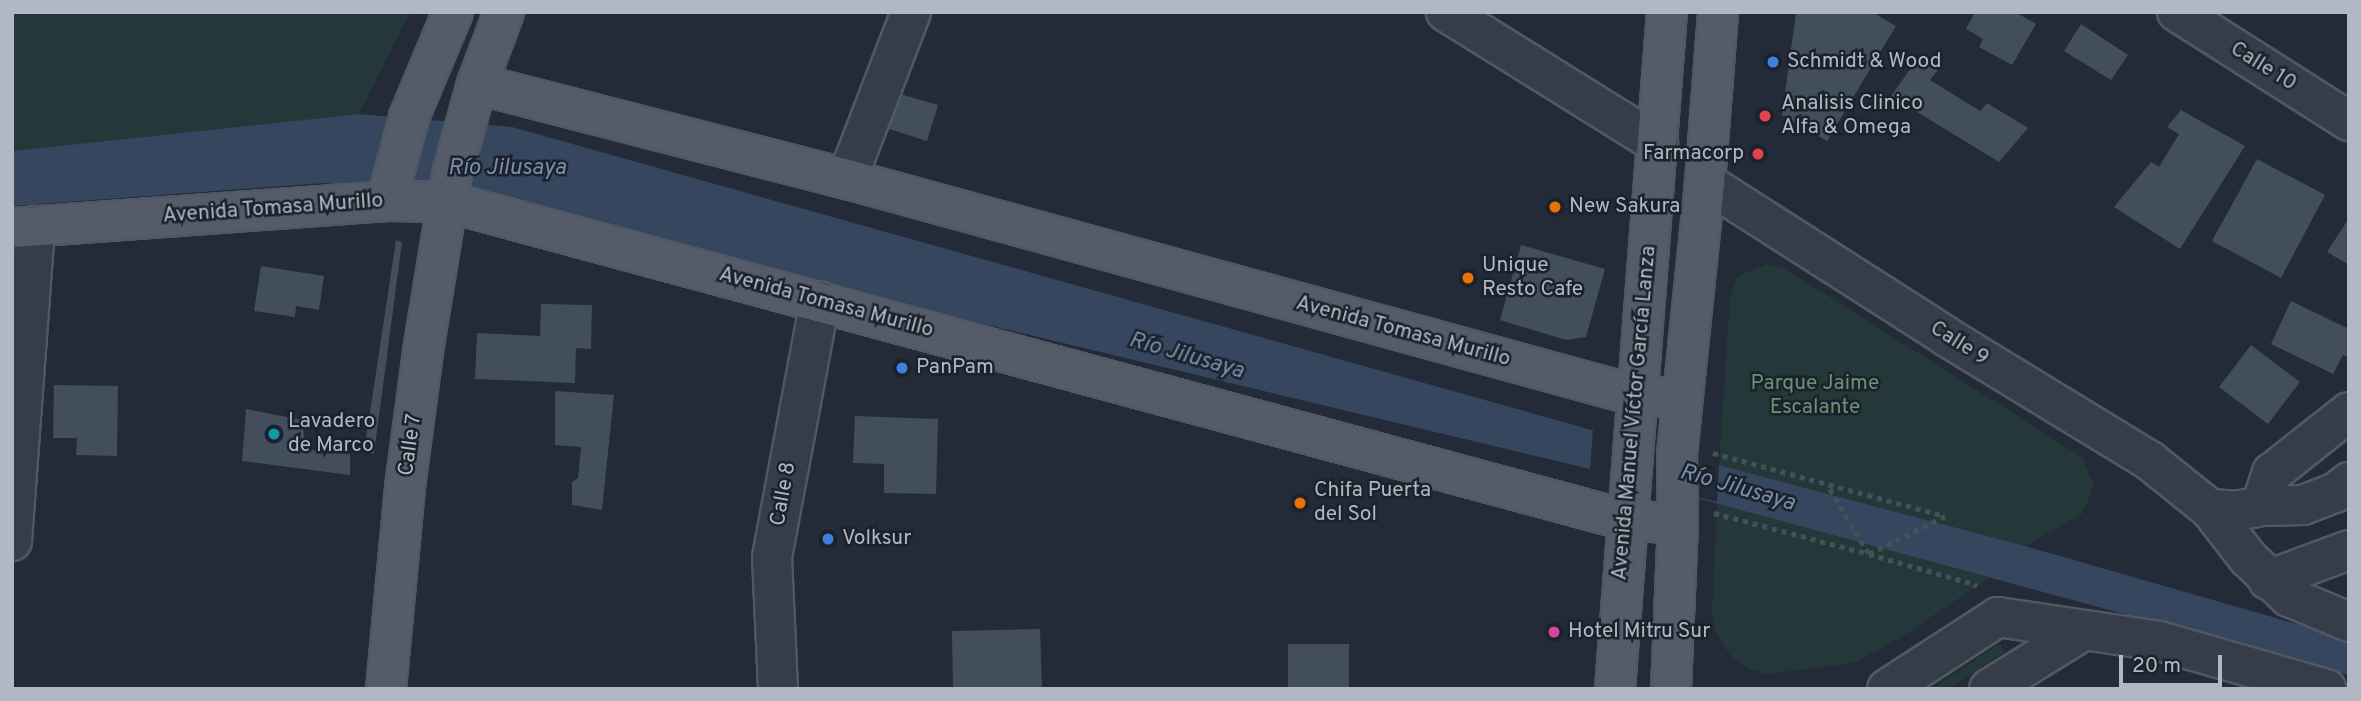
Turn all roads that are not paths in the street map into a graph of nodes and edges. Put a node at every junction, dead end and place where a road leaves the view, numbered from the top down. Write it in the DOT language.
graph roads {
  1 [pos="453,12"];
  2 [pos="504,12"];
  3 [pos="911,12"];
  4 [pos="1446,12"];
  5 [pos="1667,12"];
  6 [pos="1718,12"];
  7 [pos="2177,12"];
  8 [pos="477,84"];
  9 [pos="2349,121"];
  10 [pos="1658,144"];
  11 [pos="847,179"];
  12 [pos="1705,182"];
  13 [pos="391,185"];
  14 [pos="450,188"];
  15 [pos="24,227"];
  16 [pos="820,301"];
  17 [pos="1638,396"];
  18 [pos="1682,398"];
  19 [pos="2349,412"];
  20 [pos="2349,482"];
  21 [pos="2261,506"];
  22 [pos="1688,509"];
  23 [pos="2210,509"];
  24 [pos="1626,520"];
  25 [pos="12,541"];
  26 [pos="2349,550"];
  27 [pos="2268,580"];
  28 [pos="2349,622"];
  29 [pos="2084,630"];
  30 [pos="386,689"];
  31 [pos="778,689"];
  32 [pos="1615,689"];
  33 [pos="1671,689"];
  34 [pos="1887,689"];
  35 [pos="1989,689"];
  36 [pos="2326,689"];
  1 -- 13 [label="main road"];
  2 -- 8 [label="main road, Calle 7"];
  3 -- 11 [label="street"];
  4 -- 10 [label="street"];
  5 -- 10 [label="main road, Avenida Manuel Víctor García Lanza"];
  6 -- 12 [label="main road"];
  7 -- 9 [label="street, Calle 10"];
  8 -- 11 [label="main road, Avenida Tomasa Murillo"];
  8 -- 14 [label="main road, Calle 7"];
  10 -- 12 [label="main road"];
  10 -- 17 [label="main road, Avenida Manuel Víctor García Lanza"];
  11 -- 17 [label="main road, Avenida Tomasa Murillo"];
  12 -- 18 [label="main road"];
  12 -- 23 [label="street, Calle 9"];
  13 -- 14 [label="main road, Avenida Tomasa Murillo"];
  13 -- 15 [label="main road, Avenida Tomasa Murillo"];
  14 -- 16 [label="main road, Avenida Tomasa Murillo"];
  14 -- 30 [label="main road, Calle 7"];
  15 -- 25 [label="street"];
  16 -- 24 [label="main road, Avenida Tomasa Murillo"];
  16 -- 31 [label="street, Calle 8"];
  17 -- 18 [label="main road, Avenida Tomasa Murillo"];
  17 -- 24 [label="main road, Avenida Manuel Víctor García Lanza"];
  18 -- 22 [label="main road"];
  19 -- 21 [label="street"];
  20 -- 21 [label="street"];
  21 -- 23 [label="street"];
  22 -- 24 [label="main road, Avenida Tomasa Murillo"];
  22 -- 33 [label="main road"];
  23 -- 27 [label="street, Calle 9"];
  24 -- 32 [label="main road, Avenida Manuel Víctor García Lanza"];
  26 -- 27 [label="street"];
  27 -- 28 [label="street, Calle 9"];
  29 -- 34 [label="street"];
  29 -- 35 [label="street"];
  29 -- 36 [label="street"];
}
